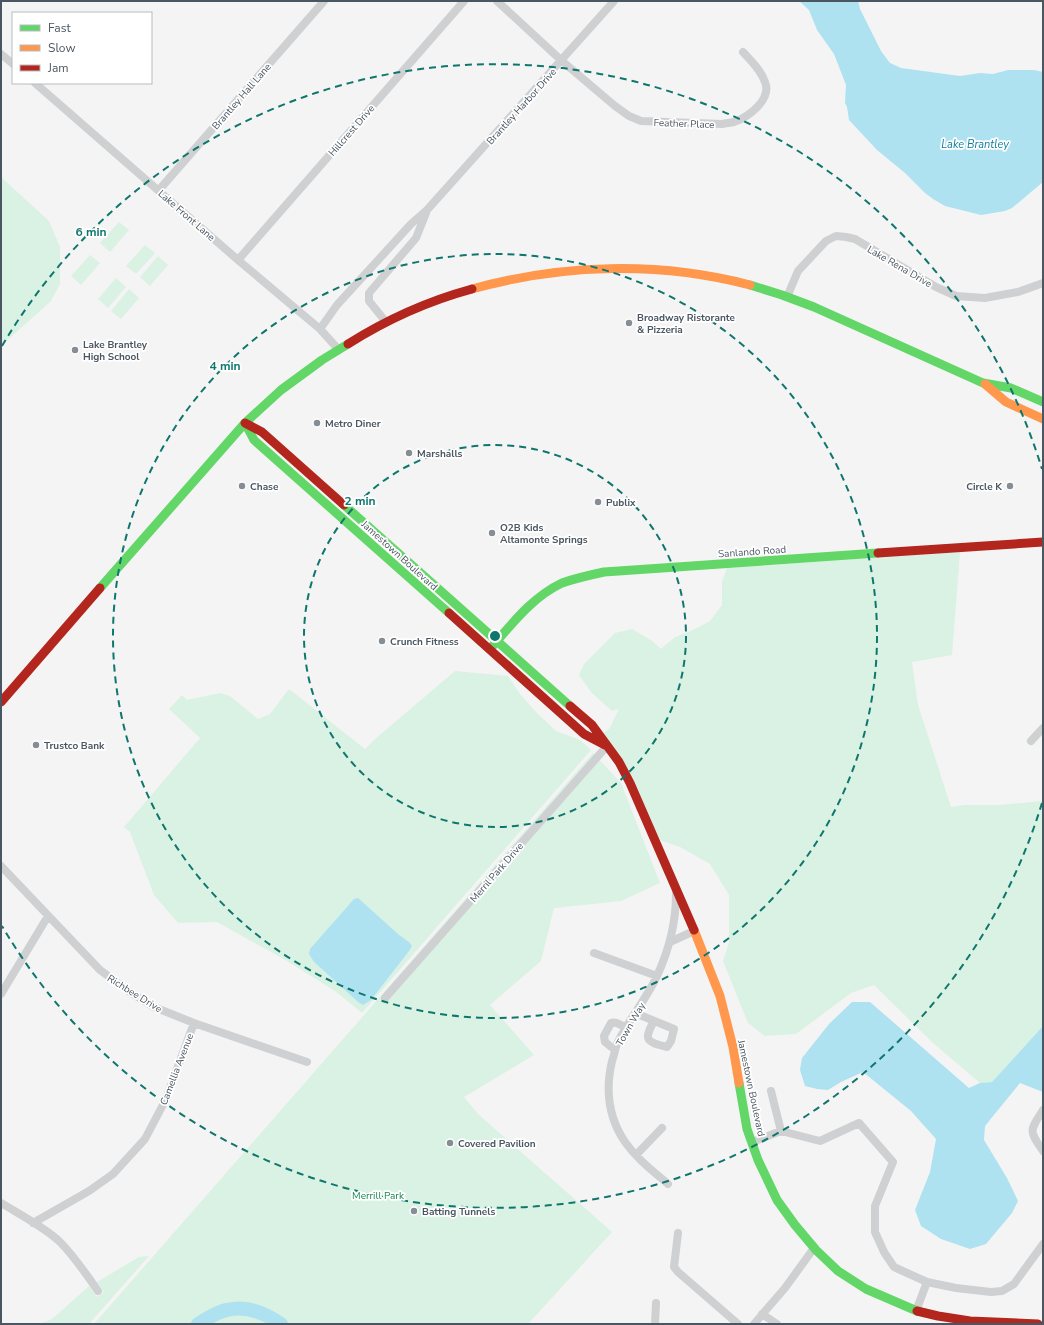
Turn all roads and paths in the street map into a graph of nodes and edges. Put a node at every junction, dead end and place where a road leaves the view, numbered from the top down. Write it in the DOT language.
graph roads {
  1 [pos="324,1"];
  2 [pos="464,1"];
  3 [pos="497,1"];
  4 [pos="614,1"];
  5 [pos="743,52"];
  6 [pos="1,54"];
  7 [pos="562,61"];
  8 [pos="12,63"];
  9 [pos="36,84"];
  10 [pos="159,190"];
  11 [pos="427,210"];
  12 [pos="238,260"];
  13 [pos="1043,283"];
  14 [pos="787,297"];
  15 [pos="386,322"];
  16 [pos="320,329"];
  17 [pos="338,349"];
  18 [pos="983,383"];
  19 [pos="1043,402"];
  20 [pos="1043,419"];
  21 [pos="245,423"];
  22 [pos="1043,542"];
  23 [pos="497,641"];
  24 [pos="490,649"];
  25 [pos="2,698"];
  26 [pos="1043,728"];
  27 [pos="1032,741"];
  28 [pos="607,746"];
  29 [pos="1,866"];
  30 [pos="676,890"];
  31 [pos="48,916"];
  32 [pos="694,931"];
  33 [pos="670,942"];
  34 [pos="594,953"];
  35 [pos="657,976"];
  36 [pos="1,994"];
  37 [pos="385,998"];
  38 [pos="635,1013"];
  39 [pos="654,1021"];
  40 [pos="194,1023"];
  41 [pos="626,1028"];
  42 [pos="616,1050"];
  43 [pos="307,1062"];
  44 [pos="771,1092"];
  45 [pos="1043,1110"];
  46 [pos="662,1128"];
  47 [pos="781,1132"];
  48 [pos="752,1142"];
  49 [pos="1043,1152"];
  50 [pos="636,1155"];
  51 [pos="668,1184"];
  52 [pos="1,1204"];
  53 [pos="33,1223"];
  54 [pos="678,1233"];
  55 [pos="1043,1244"];
  56 [pos="814,1248"];
  57 [pos="927,1282"];
  58 [pos="98,1291"];
  59 [pos="656,1303"];
  60 [pos="916,1311"];
  61 [pos="762,1314"];
  62 [pos="655,1324"];
  63 [pos="738,1324"];
  64 [pos="754,1324"];
  65 [pos="777,1324"];
  66 [pos="1037,1324"];
  1 -- 10 [label="street, Brantley Hall Lane"];
  2 -- 12 [label="street, Hillcrest Drive"];
  3 -- 7 [label="street, Feather Place"];
  4 -- 7 [label="street, Brantley Harbor Drive"];
  5 -- 7 [label="street, Feather Place"];
  6 -- 8 [label="street"];
  7 -- 11 [label="street, Brantley Harbor Drive"];
  9 -- 10 [label="street, Lake Front Lane"];
  10 -- 12 [label="street, Lake Front Lane"];
  11 -- 15 [label="street, Brantley Harbor Drive"];
  11 -- 16 [label="street, Brantley Harbor Drive"];
  12 -- 16 [label="street, Lake Front Lane"];
  13 -- 14 [label="street, Lake Rena Drive"];
  14 -- 15 [label="street"];
  14 -- 18 [label="street"];
  15 -- 17 [label="street"];
  16 -- 17 [label="street, Lake Front Lane"];
  17 -- 21 [label="street"];
  18 -- 19 [label="street"];
  18 -- 20 [label="street"];
  21 -- 23 [label="street, Jamestown Boulevard"];
  21 -- 24 [label="street, Jamestown Boulevard"];
  21 -- 25 [label="street"];
  22 -- 23 [label="street, Sanlando Road"];
  23 -- 24 [label="street, Sanlando Road"];
  23 -- 28 [label="street, Jamestown Boulevard"];
  24 -- 28 [label="street, Jamestown Boulevard"];
  26 -- 27 [label="street"];
  28 -- 30 [label="street, Jamestown Boulevard"];
  28 -- 37 [label="street, Merril Park Drive"];
  29 -- 31 [label="street, Richbee Drive"];
  30 -- 32 [label="street, Jamestown Boulevard"];
  30 -- 33 [label="street, Town Way"];
  31 -- 36 [label="street"];
  31 -- 40 [label="street, Richbee Drive"];
  32 -- 33 [label="street"];
  32 -- 48 [label="street, Jamestown Boulevard"];
  33 -- 35 [label="street, Town Way"];
  34 -- 35 [label="street"];
  35 -- 38 [label="street, Town Way"];
  38 -- 39 [label="street"];
  38 -- 41 [label="street, Town Way"];
  39 -- 39 [label="street"];
  40 -- 43 [label="street, Richbee Drive"];
  40 -- 53 [label="street, Camellia Avenue"];
  41 -- 42 [label="street, Town Way"];
  41 -- 42 [label="street"];
  42 -- 50 [label="street, Town Way"];
  44 -- 47 [label="street"];
  45 -- 49 [label="street"];
  46 -- 50 [label="street"];
  47 -- 48 [label="street"];
  47 -- 57 [label="street"];
  48 -- 56 [label="street, Jamestown Boulevard"];
  50 -- 51 [label="street, Town Way"];
  52 -- 53 [label="street"];
  53 -- 58 [label="street"];
  54 -- 63 [label="street"];
  55 -- 57 [label="street"];
  56 -- 60 [label="street, Jamestown Boulevard"];
  56 -- 61 [label="street"];
  57 -- 60 [label="street"];
  59 -- 62 [label="street"];
  60 -- 66 [label="street, Jamestown Boulevard"];
  61 -- 64 [label="street"];
  61 -- 65 [label="street"];
}
